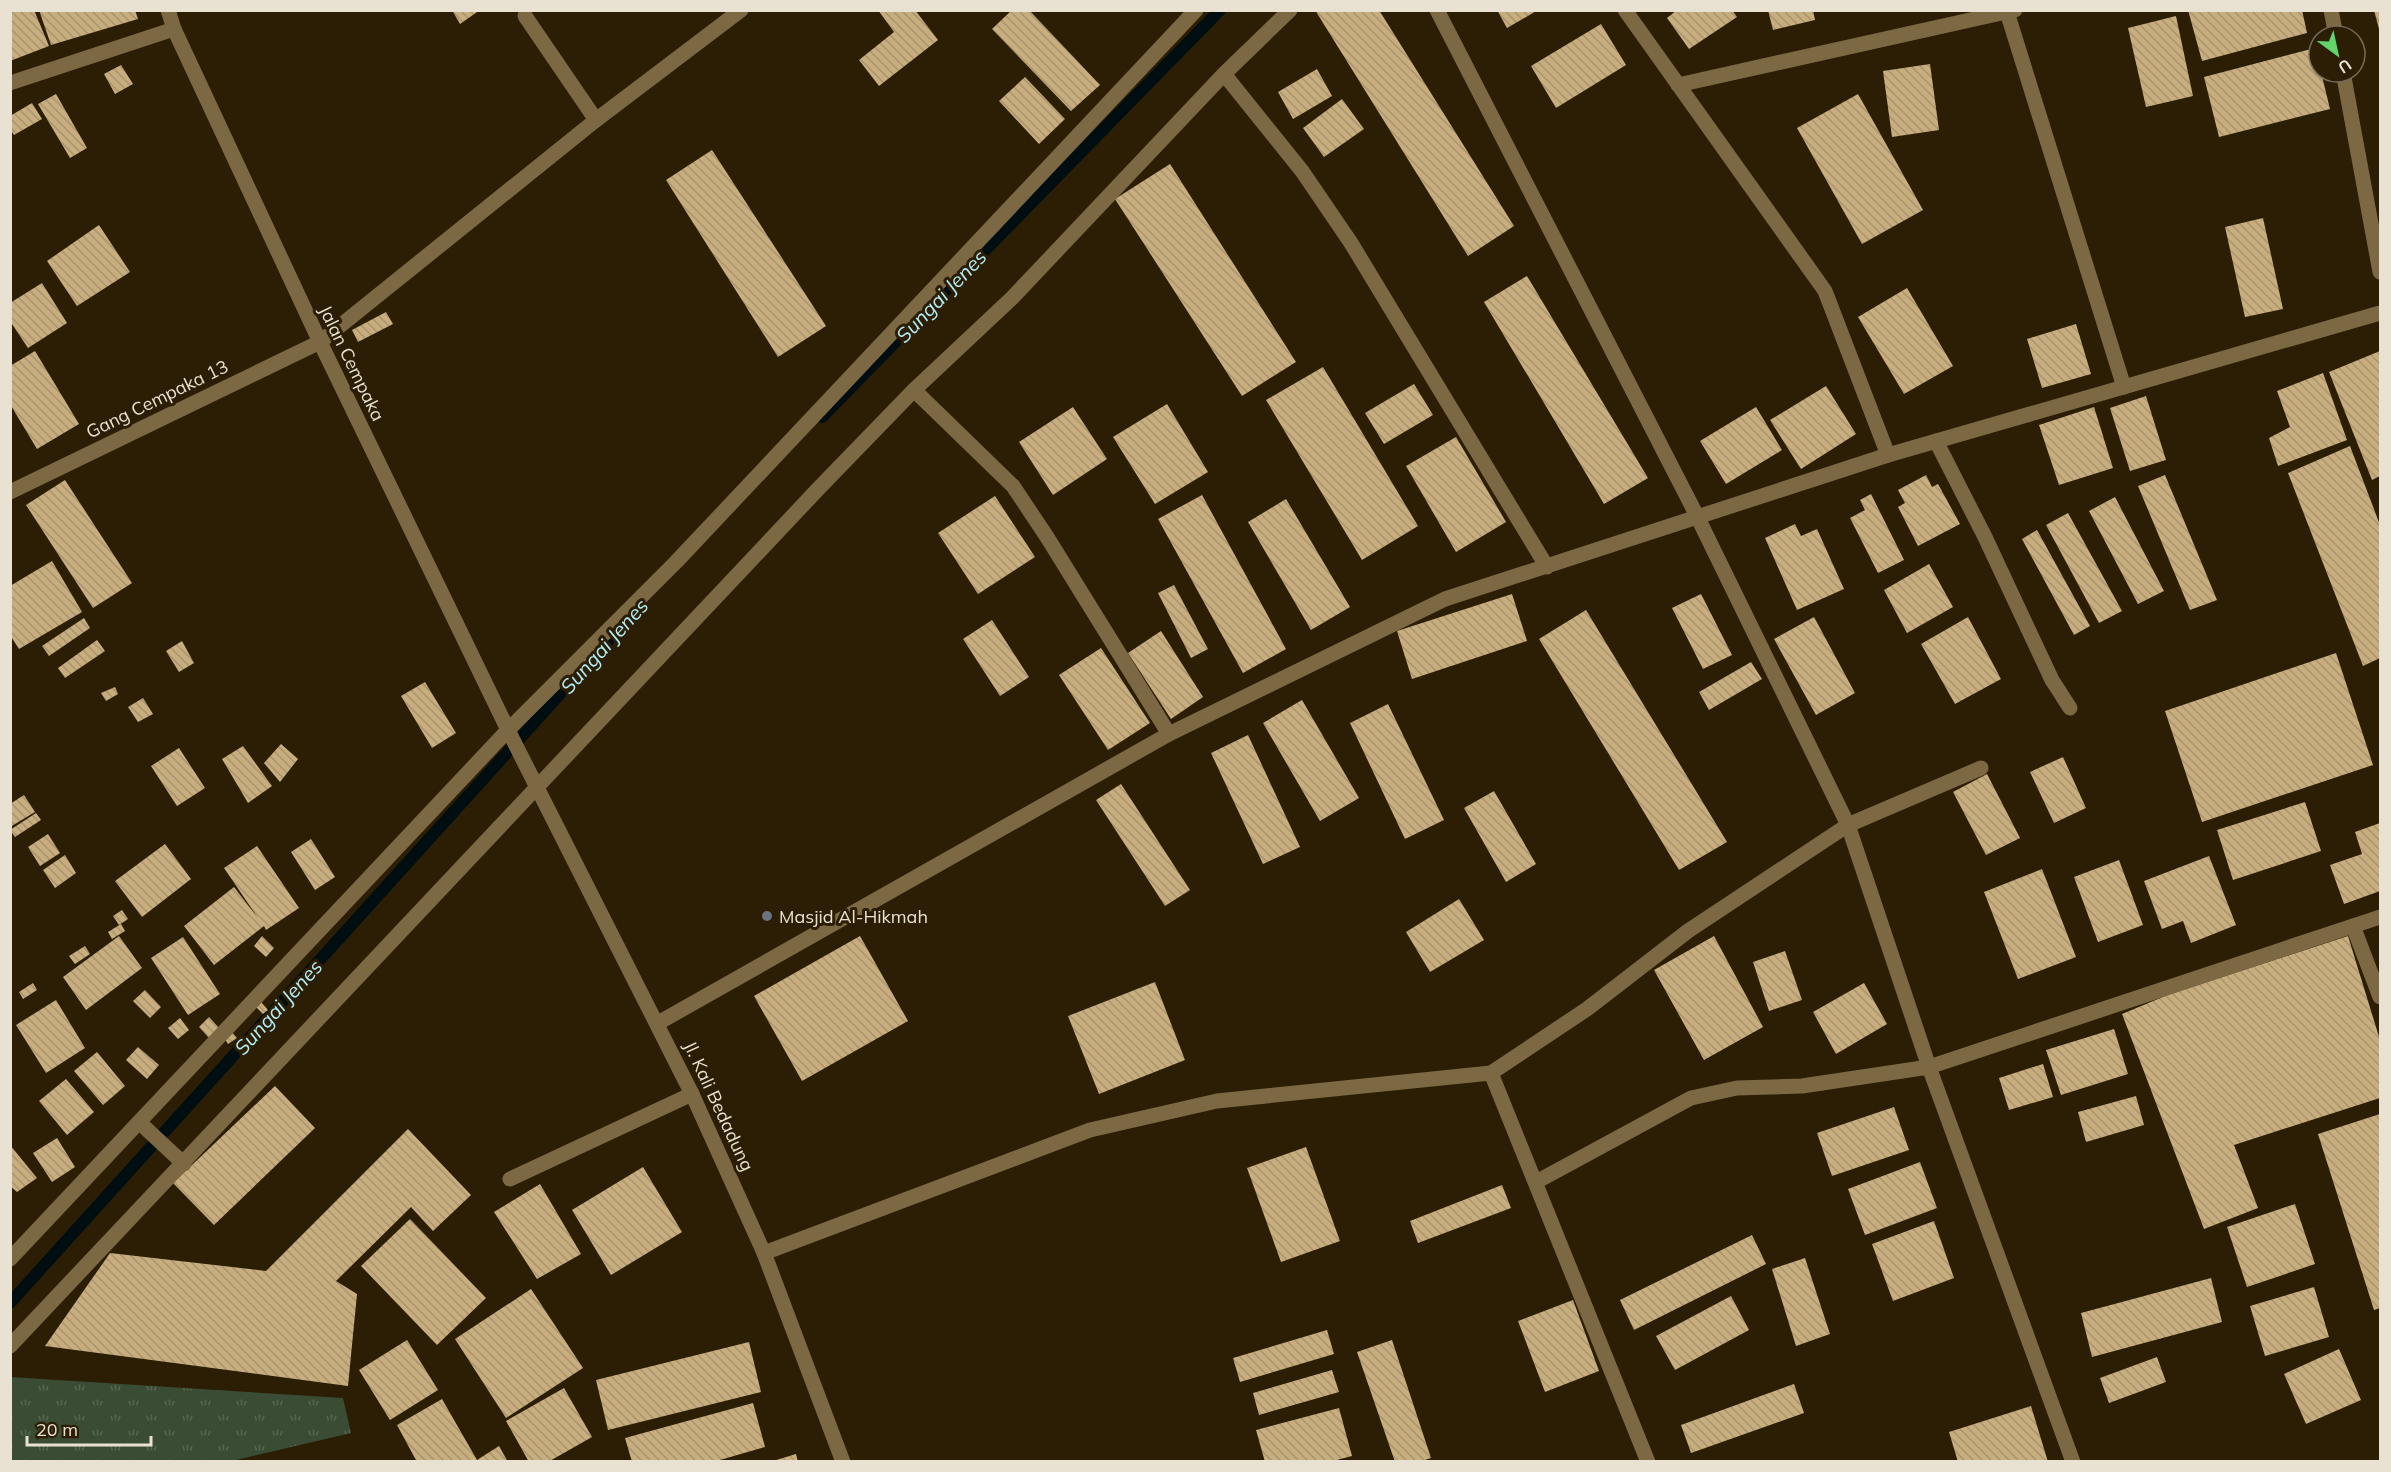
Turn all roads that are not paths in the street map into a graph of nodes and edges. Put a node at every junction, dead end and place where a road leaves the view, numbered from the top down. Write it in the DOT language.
graph roads {
  1 [pos="168,10"];
  2 [pos="741,10"];
  3 [pos="1196,10"];
  4 [pos="1290,10"];
  5 [pos="1437,10"];
  6 [pos="1625,10"];
  7 [pos="2011,11"];
  8 [pos="525,16"];
  9 [pos="174,29"];
  10 [pos="1224,74"];
  11 [pos="10,83"];
  12 [pos="2345,84"];
  13 [pos="1678,86"];
  14 [pos="596,120"];
  15 [pos="2380,272"];
  16 [pos="2380,313"];
  17 [pos="320,342"];
  18 [pos="2124,387"];
  19 [pos="914,390"];
  20 [pos="1936,441"];
  21 [pos="1888,454"];
  22 [pos="10,492"];
  23 [pos="1697,516"];
  24 [pos="1547,567"];
  25 [pos="2070,708"];
  26 [pos="1169,734"];
  27 [pos="512,736"];
  28 [pos="1981,768"];
  29 [pos="535,782"];
  30 [pos="1848,825"];
  31 [pos="2380,917"];
  32 [pos="2354,926"];
  33 [pos="2380,997"];
  34 [pos="658,1023"];
  35 [pos="1929,1067"];
  36 [pos="1491,1074"];
  37 [pos="692,1094"];
  38 [pos="142,1124"];
  39 [pos="181,1161"];
  40 [pos="510,1179"];
  41 [pos="1536,1182"];
  42 [pos="764,1253"];
  43 [pos="10,1259"];
  44 [pos="10,1346"];
  45 [pos="843,1461"];
  46 [pos="1648,1461"];
  47 [pos="2073,1461"];
  1 -- 9 [label="street, Jalan Cempaka"];
  2 -- 14 [label="street, Gang Cempaka 13"];
  3 -- 27 [label="street"];
  4 -- 10 [label="street"];
  5 -- 23 [label="street"];
  6 -- 13 [label="street"];
  7 -- 13 [label="street"];
  7 -- 18 [label="street"];
  8 -- 14 [label="street"];
  9 -- 11 [label="street"];
  9 -- 17 [label="street, Jalan Cempaka"];
  10 -- 19 [label="street"];
  10 -- 24 [label="street"];
  12 -- 15 [label="street"];
  13 -- 21 [label="street"];
  14 -- 17 [label="street, Gang Cempaka 13"];
  16 -- 18 [label="street"];
  17 -- 22 [label="street, Gang Cempaka 13"];
  17 -- 27 [label="street, Jalan Cempaka"];
  18 -- 20 [label="street"];
  19 -- 26 [label="street"];
  19 -- 29 [label="street"];
  20 -- 21 [label="street"];
  20 -- 25 [label="street"];
  21 -- 23 [label="street"];
  23 -- 24 [label="street"];
  23 -- 30 [label="street"];
  24 -- 26 [label="street"];
  26 -- 34 [label="street"];
  27 -- 29 [label="street, Jalan Cempaka"];
  27 -- 38 [label="street"];
  28 -- 30 [label="street"];
  29 -- 34 [label="street, Jl. Kali Bedadung"];
  29 -- 39 [label="street"];
  30 -- 35 [label="street"];
  30 -- 36 [label="street"];
  31 -- 32 [label="street"];
  32 -- 33 [label="street"];
  32 -- 35 [label="street"];
  34 -- 37 [label="street, Jl. Kali Bedadung"];
  35 -- 41 [label="street"];
  35 -- 47 [label="street"];
  36 -- 41 [label="street"];
  36 -- 42 [label="street"];
  37 -- 40 [label="street"];
  37 -- 42 [label="street, Jl. Kali Bedadung"];
  38 -- 39 [label="street"];
  38 -- 43 [label="street"];
  39 -- 44 [label="street"];
  41 -- 46 [label="street"];
  42 -- 45 [label="street, Jl. Kali Bedadung"];
}
